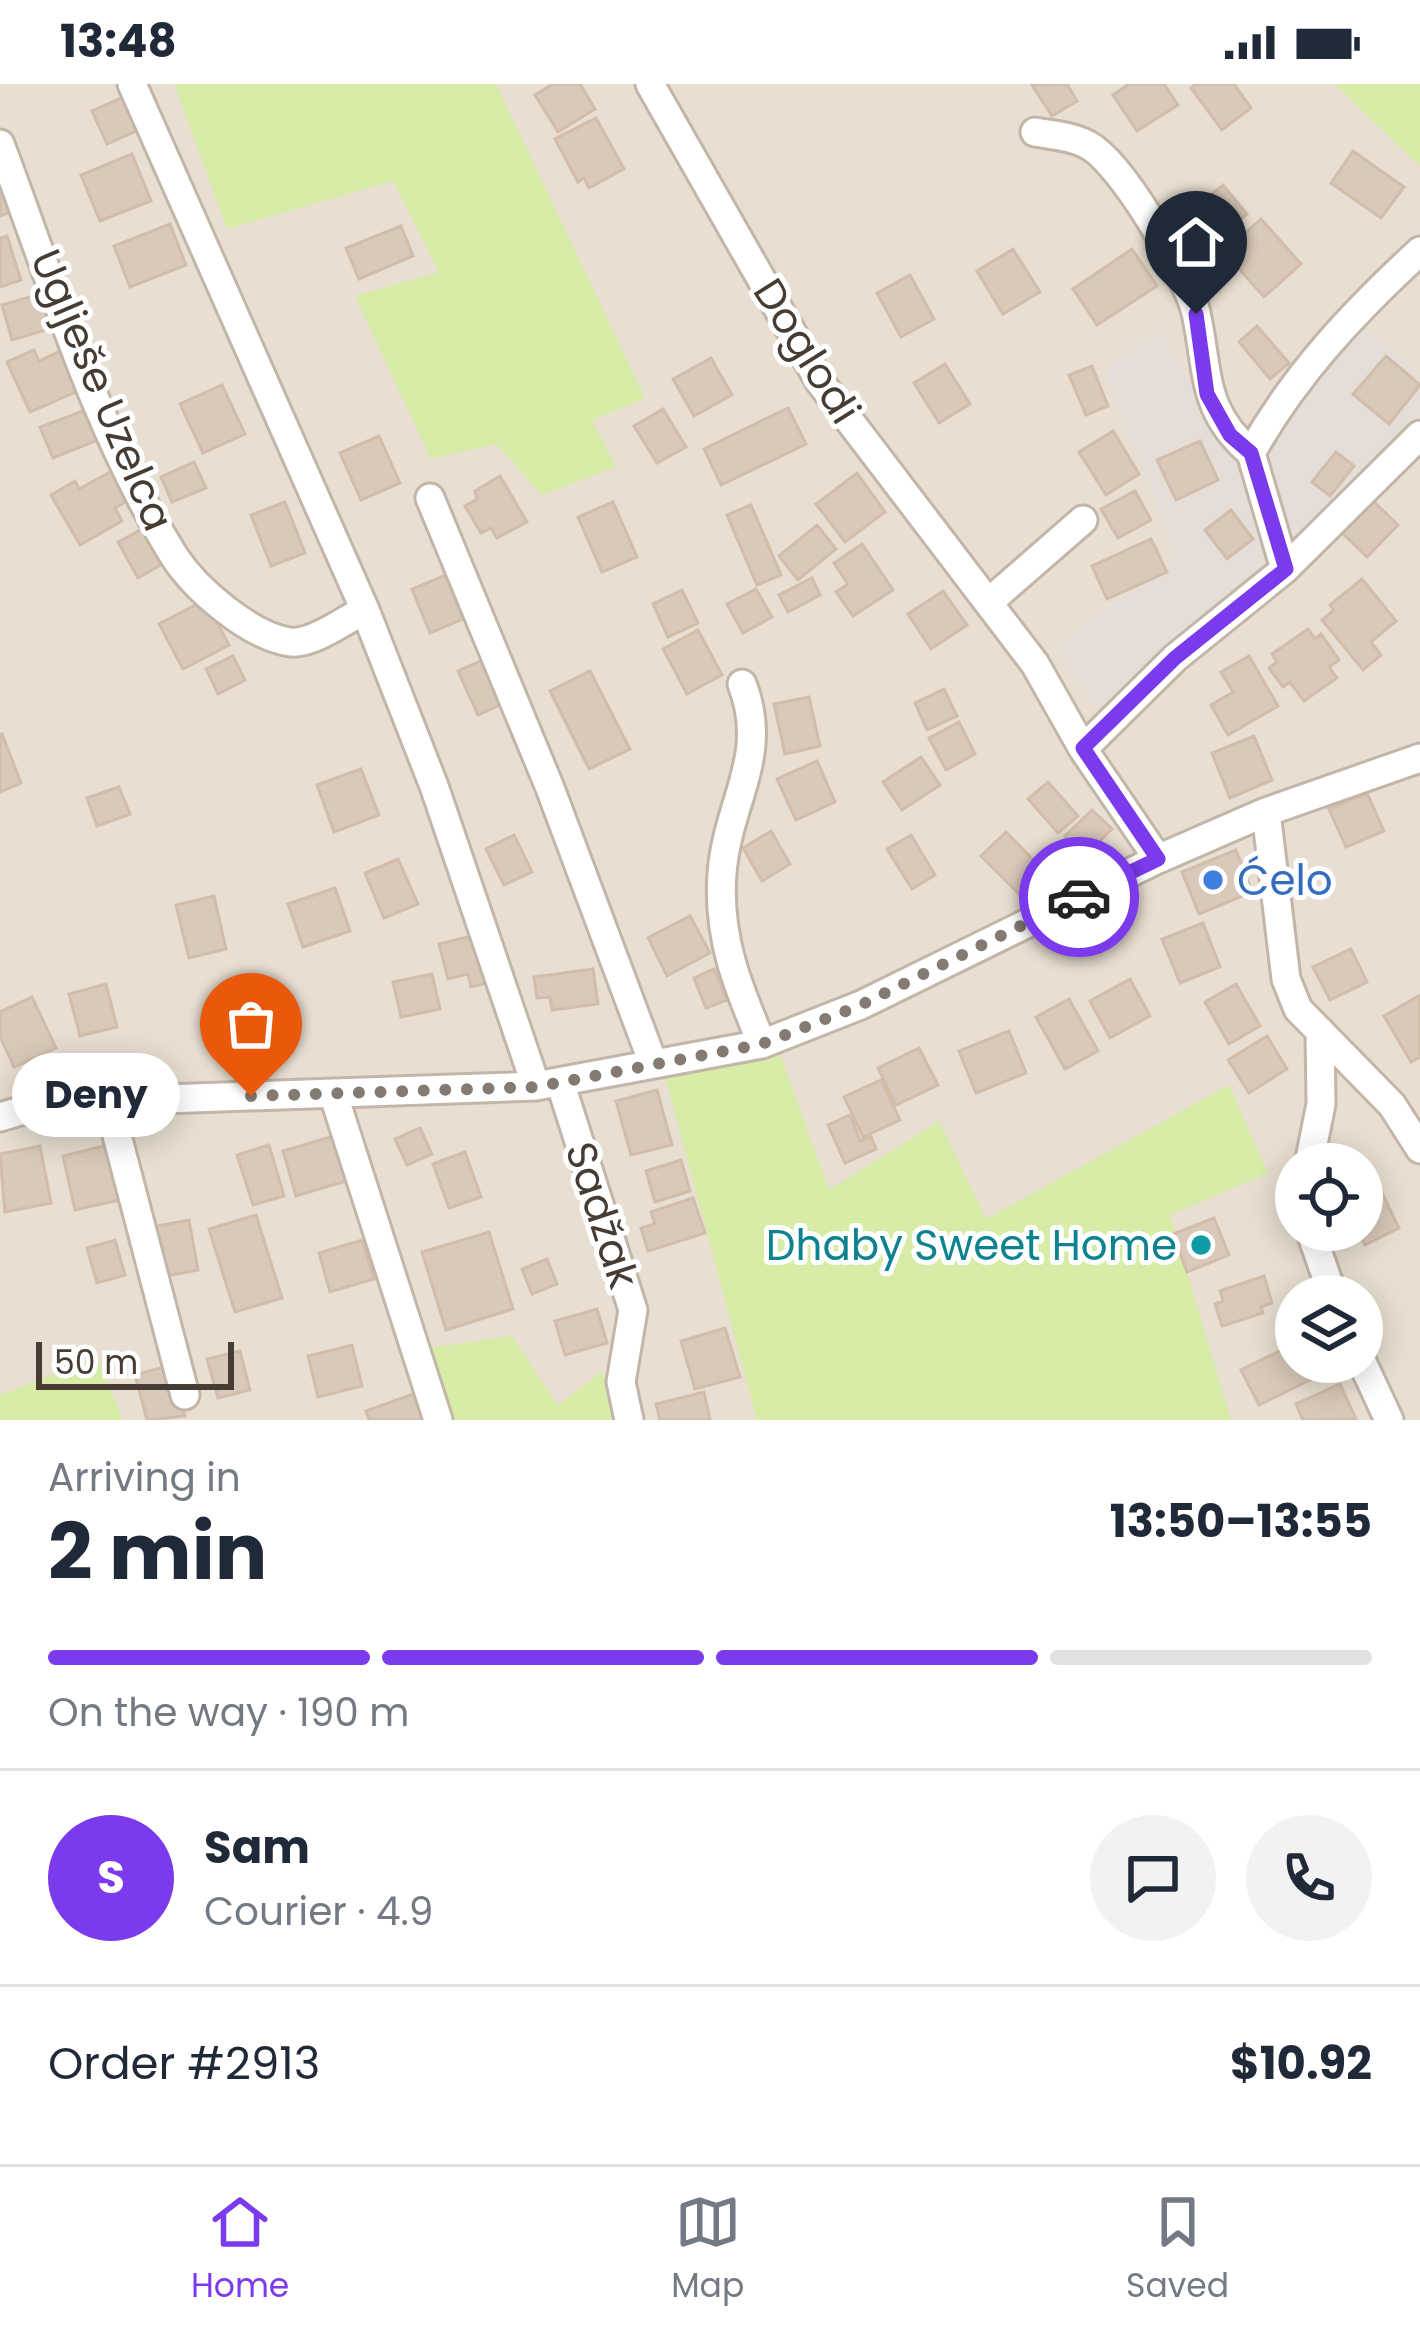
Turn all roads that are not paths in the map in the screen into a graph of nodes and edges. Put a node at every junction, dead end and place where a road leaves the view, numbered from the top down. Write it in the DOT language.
graph roads {
  1 [pos="132,84"];
  2 [pos="650,84"];
  3 [pos="1035,132"];
  4 [pos="0,144"];
  5 [pos="1420,251"];
  6 [pos="1420,435"];
  7 [pos="1251,453"];
  8 [pos="430,498"];
  9 [pos="1083,520"];
  10 [pos="1286,569"];
  11 [pos="989,602"];
  12 [pos="365,610"];
  13 [pos="742,684"];
  14 [pos="1083,748"];
  15 [pos="1420,758"];
  16 [pos="1266,812"];
  17 [pos="1158,859"];
  18 [pos="1321,1031"];
  19 [pos="762,1044"];
  20 [pos="652,1063"];
  21 [pos="548,1084"];
  22 [pos="334,1096"];
  23 [pos="108,1101"];
  24 [pos="0,1117"];
  25 [pos="1313,1143"];
  26 [pos="1420,1149"];
  27 [pos="1372,1383"];
  28 [pos="185,1395"];
  29 [pos="438,1420"];
  30 [pos="629,1420"];
  31 [pos="1389,1420"];
  1 -- 12 [label="street"];
  2 -- 11 [label="street, Doglodi"];
  3 -- 7 [label="street"];
  4 -- 12 [label="street, Uglješe Uzelca"];
  5 -- 7 [label="street"];
  6 -- 10 [label="street"];
  7 -- 10 [label="street"];
  8 -- 20 [label="street"];
  9 -- 11 [label="street"];
  10 -- 14 [label="street"];
  11 -- 14 [label="street, Doglodi"];
  12 -- 21 [label="street"];
  13 -- 19 [label="street"];
  14 -- 17 [label="street, Doglodi"];
  15 -- 16 [label="street"];
  16 -- 17 [label="street"];
  16 -- 18 [label="street"];
  17 -- 19 [label="street"];
  18 -- 25 [label="street"];
  18 -- 26 [label="street"];
  19 -- 20 [label="street"];
  20 -- 21 [label="street"];
  21 -- 22 [label="street"];
  21 -- 30 [label="street, Sadžak"];
  22 -- 23 [label="street"];
  22 -- 29 [label="street"];
  23 -- 24 [label="street"];
  23 -- 28 [label="street"];
  27 -- 31 [label="street"];
}
